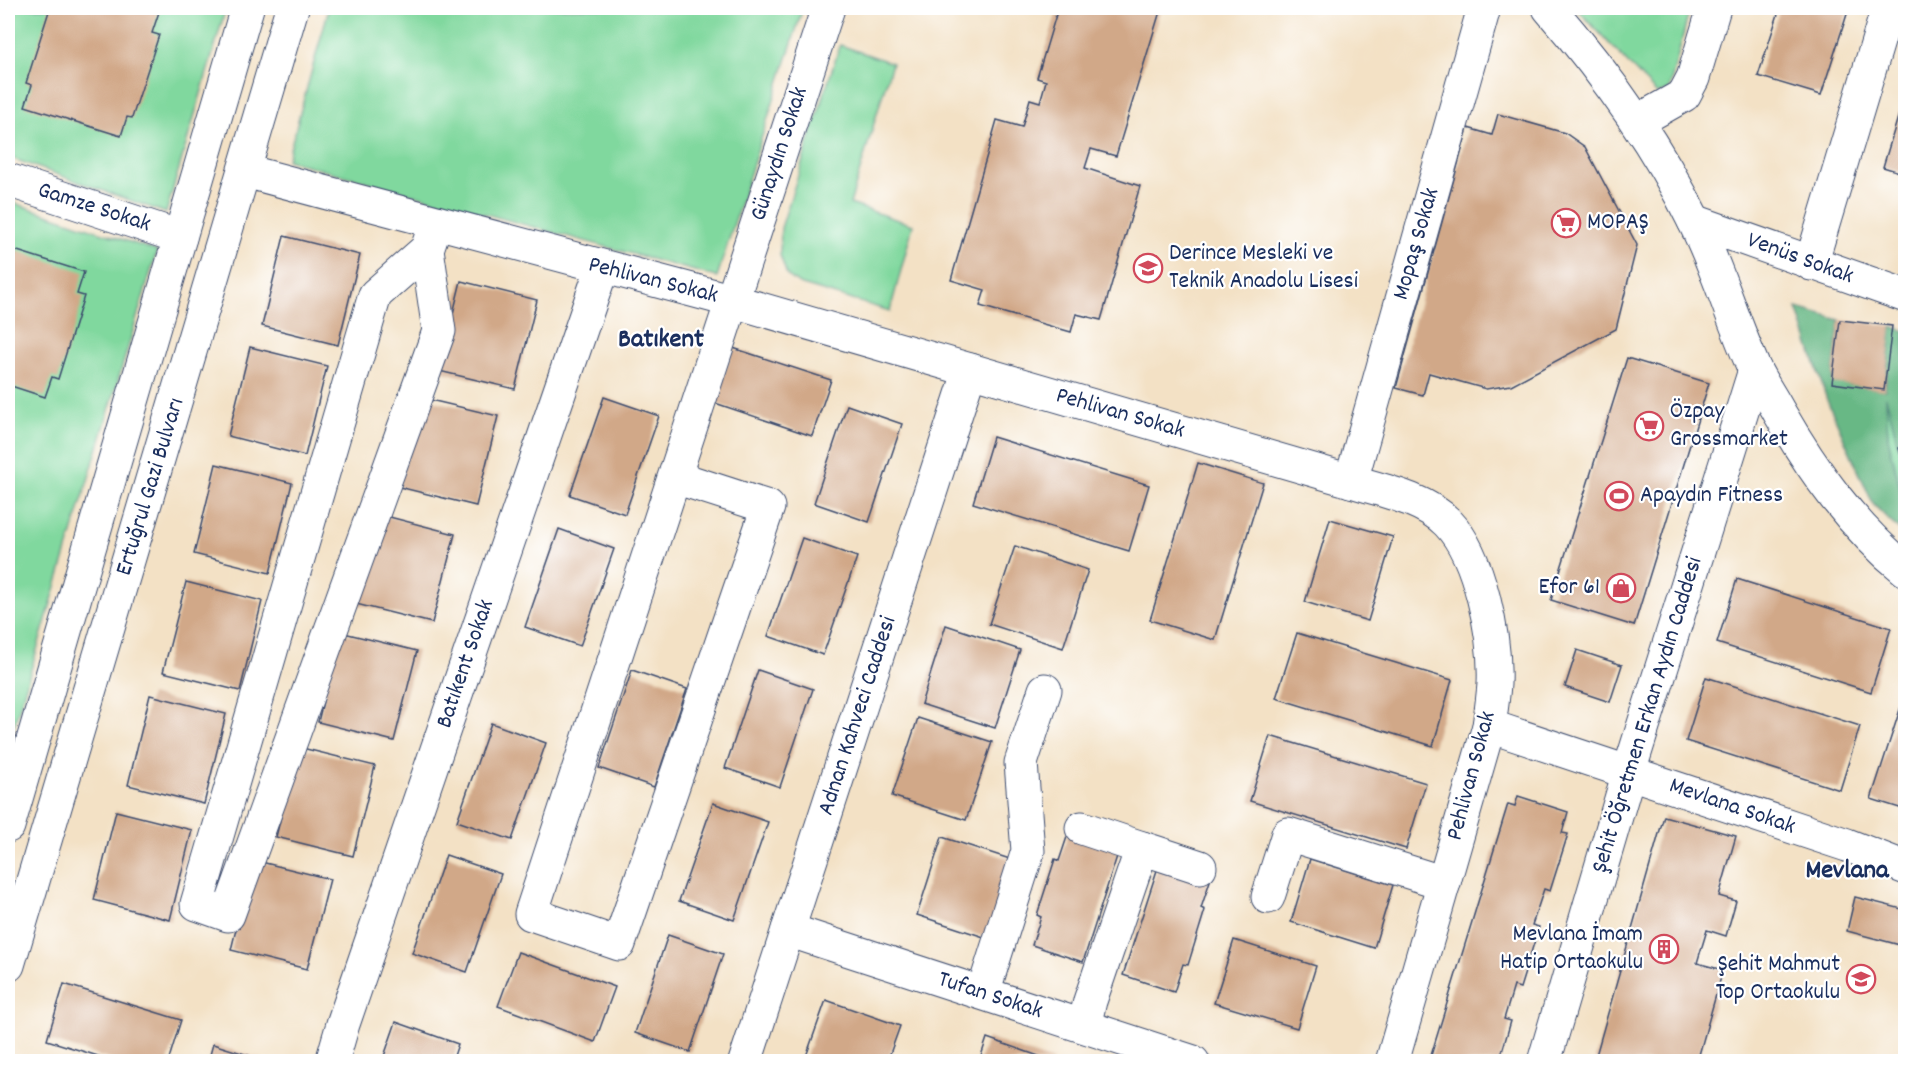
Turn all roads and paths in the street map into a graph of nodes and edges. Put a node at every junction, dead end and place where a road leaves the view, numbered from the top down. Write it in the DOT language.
graph roads {
  1 [pos="247,8"];
  2 [pos="292,8"];
  3 [pos="828,8"];
  4 [pos="1484,8"];
  5 [pos="1549,8"];
  6 [pos="1714,8"];
  7 [pos="1888,8"];
  8 [pos="1638,121"];
  9 [pos="245,171"];
  10 [pos="8,180"];
  11 [pos="1694,221"];
  12 [pos="432,236"];
  13 [pos="180,237"];
  14 [pos="1811,264"];
  15 [pos="602,268"];
  16 [pos="1905,296"];
  17 [pos="733,301"];
  18 [pos="970,370"];
  19 [pos="1755,370"];
  20 [pos="675,477"];
  21 [pos="1351,481"];
  22 [pos="1905,570"];
  23 [pos="1045,690"];
  24 [pos="1489,726"];
  25 [pos="1629,772"];
  26 [pos="8,826"];
  27 [pos="1082,828"];
  28 [pos="1142,848"];
  29 [pos="1200,867"];
  30 [pos="1905,868"];
  31 [pos="1444,883"];
  32 [pos="1268,897"];
  33 [pos="788,930"];
  34 [pos="8,965"];
  35 [pos="983,993"];
  36 [pos="1084,1026"];
  37 [pos="332,1062"];
  38 [pos="744,1062"];
  39 [pos="1193,1062"];
  40 [pos="1392,1062"];
  41 [pos="1544,1062"];
  1 -- 13 [label="street, Ertuğrul Gazi Bulvarı"];
  2 -- 9 [label="street, Ertuğrul Gazi Bulvarı"];
  3 -- 17 [label="street, Günaydın Sokak"];
  4 -- 21 [label="street, Mopaş Sokak"];
  5 -- 8 [label="street"];
  6 -- 8 [label="street"];
  7 -- 14 [label="street"];
  8 -- 11 [label="street"];
  9 -- 12 [label="street, Pehlivan Sokak"];
  9 -- 34 [label="street, Ertuğrul Gazi Bulvarı"];
  10 -- 13 [label="street, Gamze Sokak"];
  11 -- 14 [label="street, Venüs Sokak"];
  11 -- 19 [label="street"];
  12 -- 12 [label="street"];
  12 -- 15 [label="street, Pehlivan Sokak"];
  13 -- 26 [label="street, Ertuğrul Gazi Bulvarı"];
  14 -- 16 [label="street, Venüs Sokak"];
  15 -- 17 [label="street, Pehlivan Sokak"];
  15 -- 37 [label="street, Batıkent Sokak"];
  17 -- 18 [label="street, Pehlivan Sokak"];
  17 -- 20 [label="street, Günaydın Sokak"];
  18 -- 21 [label="street, Pehlivan Sokak"];
  18 -- 33 [label="street, Adnan Kahveci Caddesi"];
  19 -- 22 [label="street"];
  19 -- 25 [label="street, Şehit Öğretmen Erkan Aydın Caddesi"];
  20 -- 20 [label="street, Günaydın Sokak"];
  21 -- 24 [label="street, Pehlivan Sokak"];
  23 -- 35 [label="street"];
  24 -- 25 [label="street, Mevlana Sokak"];
  24 -- 31 [label="street, Pehlivan Sokak"];
  25 -- 30 [label="street, Mevlana Sokak"];
  25 -- 41 [label="street, Şehit Öğretmen Erkan Aydın Caddesi"];
  27 -- 28 [label="street"];
  28 -- 29 [label="street"];
  28 -- 36 [label="street"];
  31 -- 32 [label="street"];
  31 -- 40 [label="street, Pehlivan Sokak"];
  33 -- 35 [label="street, Tufan Sokak"];
  33 -- 38 [label="street, Adnan Kahveci Caddesi"];
  35 -- 36 [label="street, Tufan Sokak"];
  36 -- 39 [label="street, Tufan Sokak"];
}
